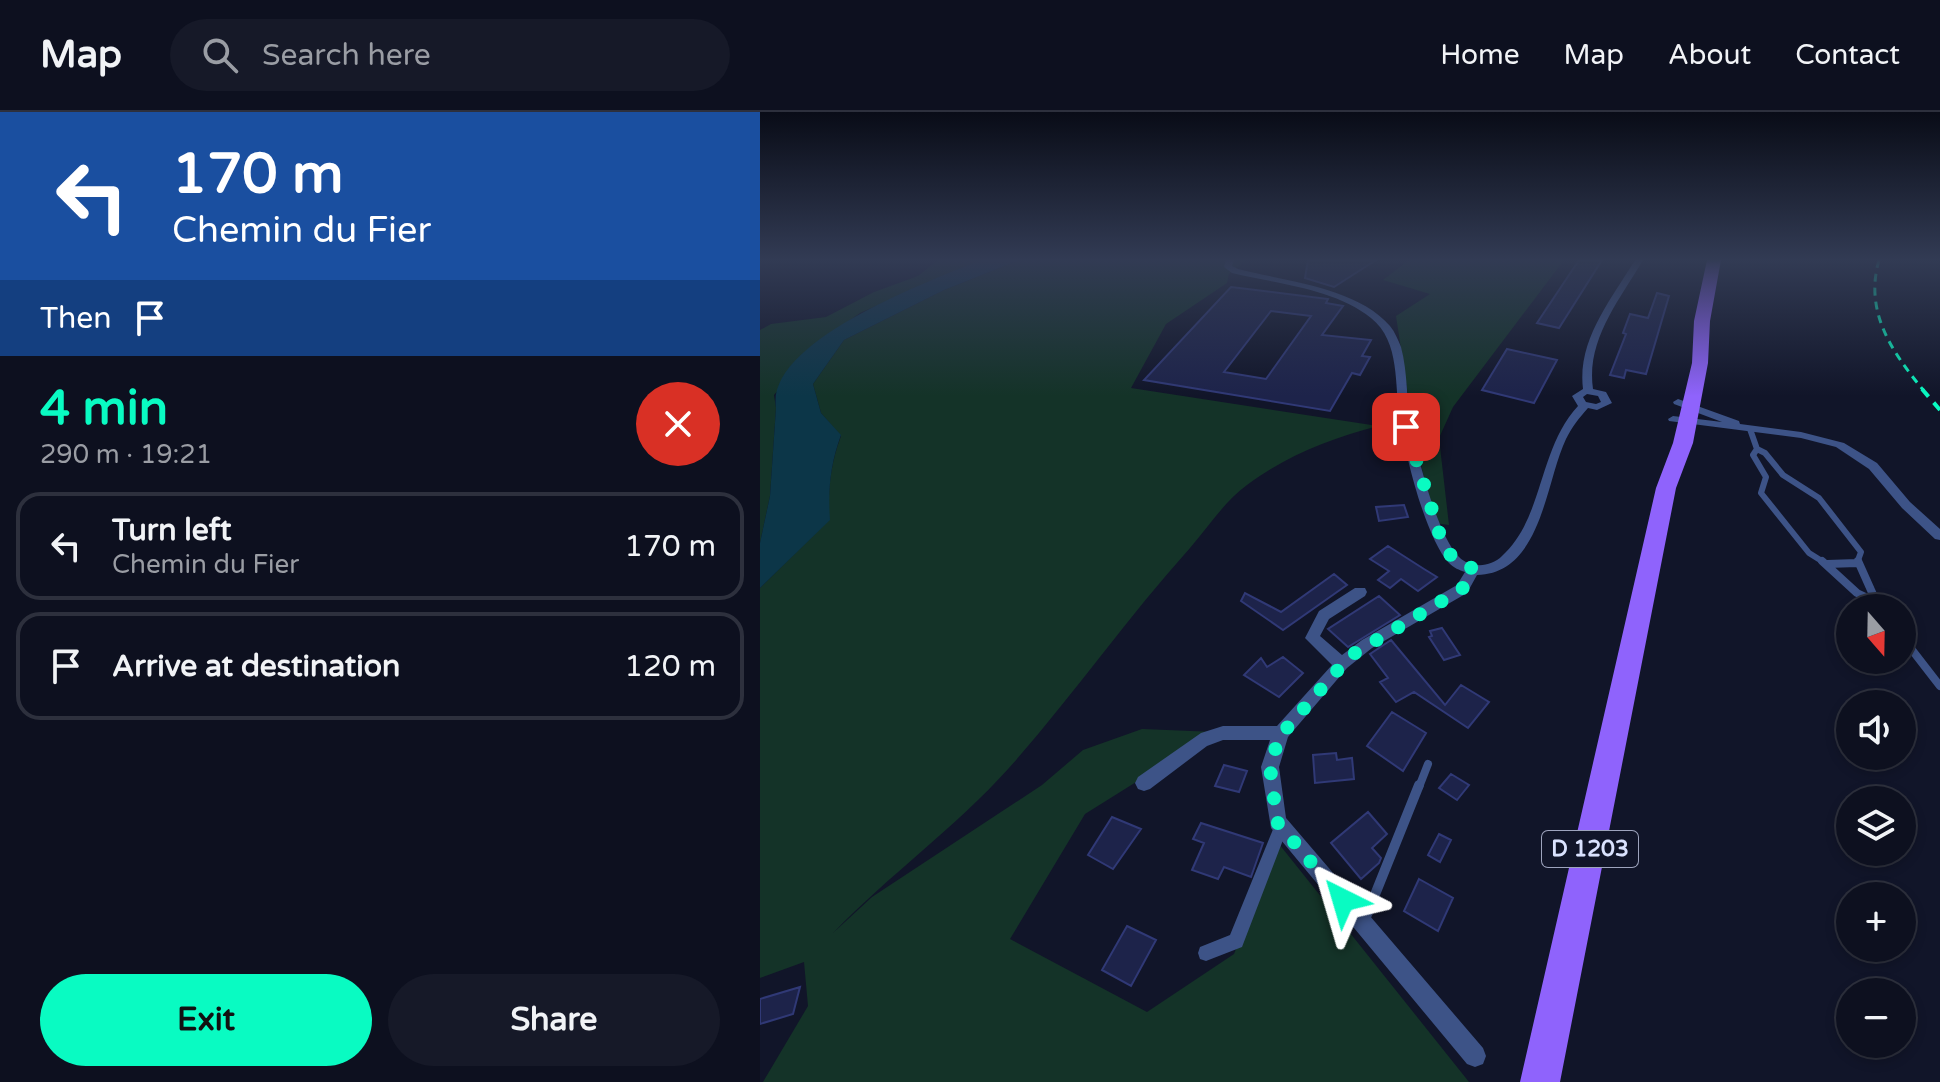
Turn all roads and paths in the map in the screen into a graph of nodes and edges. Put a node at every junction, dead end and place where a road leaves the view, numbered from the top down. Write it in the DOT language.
graph roads {
  1 [pos="1356,305"];
  2 [pos="1613,305"];
  3 [pos="1705,305"];
  4 [pos="1588,391"];
  5 [pos="1585,405"];
  6 [pos="1682,412"];
  7 [pos="1750,429"];
  8 [pos="1757,449"];
  9 [pos="1791,481"];
  10 [pos="1766,483"];
  11 [pos="1940,536"];
  12 [pos="1825,563"];
  13 [pos="1857,563"];
  14 [pos="1474,569"];
  15 [pos="1360,592"];
  16 [pos="1859,594"];
  17 [pos="1871,594"];
  18 [pos="1916,655"];
  19 [pos="1342,664"];
  20 [pos="1940,686"];
  21 [pos="1281,733"];
  22 [pos="1428,764"];
  23 [pos="1144,783"];
  24 [pos="1281,827"];
  25 [pos="1363,924"];
  26 [pos="1206,953"];
  27 [pos="1475,1056"];
  28 [pos="1540,1082"];
  1 -- 14 [label="street"];
  2 -- 4 [label="street"];
  3 -- 6 [label="main road, D 1203"];
  4 -- 5 [label="street"];
  4 -- 5 [label="street"];
  5 -- 14 [label="street"];
  6 -- 7 [label="street"];
  6 -- 7 [label="street"];
  6 -- 28 [label="main road, D 1203"];
  7 -- 8 [label="lane"];
  7 -- 11 [label="street"];
  8 -- 9 [label="lane"];
  8 -- 10 [label="lane"];
  9 -- 10 [label="lane"];
  9 -- 13 [label="lane"];
  10 -- 12 [label="lane"];
  12 -- 13 [label="lane"];
  12 -- 16 [label="lane"];
  13 -- 17 [label="lane"];
  14 -- 19 [label="street"];
  15 -- 19 [label="street"];
  18 -- 20 [label="lane"];
  19 -- 21 [label="street"];
  21 -- 23 [label="street"];
  21 -- 24 [label="street"];
  22 -- 25 [label="lane"];
  24 -- 25 [label="street"];
  24 -- 26 [label="street"];
  25 -- 27 [label="street"];
}
